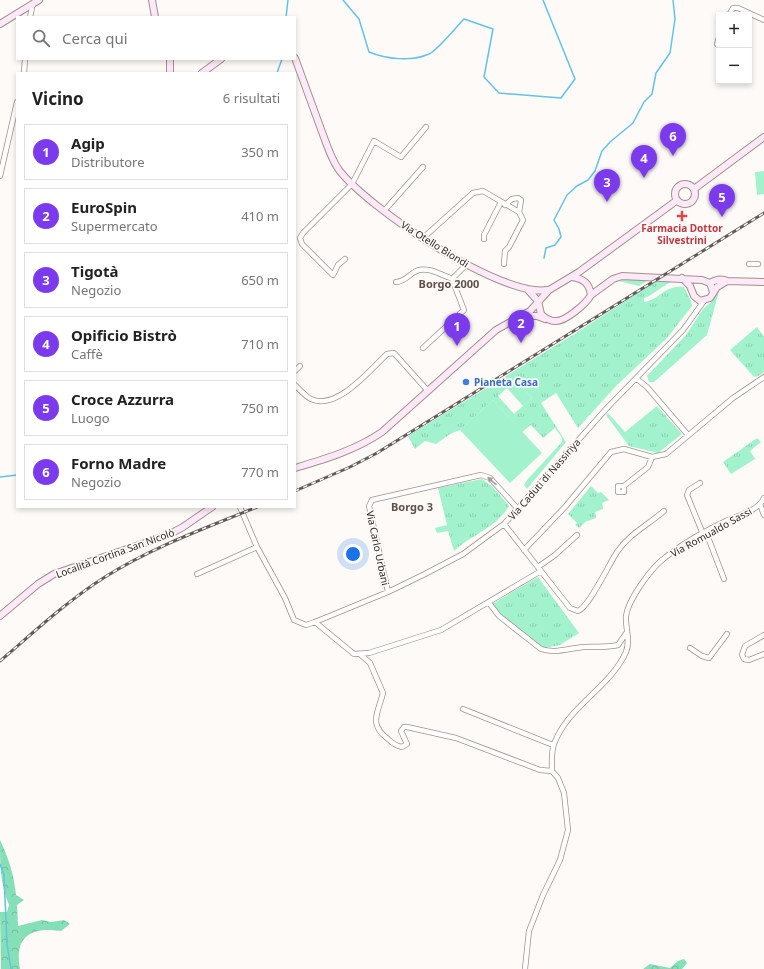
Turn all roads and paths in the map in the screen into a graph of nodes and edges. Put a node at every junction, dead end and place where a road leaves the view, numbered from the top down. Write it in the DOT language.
graph roads {
  1 [pos="152,0"];
  2 [pos="36,1"];
  3 [pos="731,12"];
  4 [pos="740,12"];
  5 [pos="30,16"];
  6 [pos="155,16"];
  7 [pos="752,16"];
  8 [pos="764,20"];
  9 [pos="0,24"];
  10 [pos="25,60"];
  11 [pos="170,60"];
  12 [pos="220,60"];
  13 [pos="296,60"];
  14 [pos="24,72"];
  15 [pos="170,72"];
  16 [pos="203,72"];
  17 [pos="16,106"];
  18 [pos="426,127"];
  19 [pos="764,137"];
  20 [pos="423,167"];
  21 [pos="0,176"];
  22 [pos="352,184"];
  23 [pos="694,189"];
  24 [pos="676,201"];
  25 [pos="503,204"];
  26 [pos="384,211"];
  27 [pos="518,212"];
  28 [pos="423,238"];
  29 [pos="484,239"];
  30 [pos="345,259"];
  31 [pos="467,264"];
  32 [pos="504,264"];
  33 [pos="749,264"];
  34 [pos="758,264"];
  35 [pos="587,265"];
  36 [pos="572,277"];
  37 [pos="682,278"];
  38 [pos="452,279"];
  39 [pos="700,280"];
  40 [pos="726,281"];
  41 [pos="396,282"];
  42 [pos="586,282"];
  43 [pos="764,282"];
  44 [pos="606,283"];
  45 [pos="710,283"];
  46 [pos="526,289"];
  47 [pos="549,290"];
  48 [pos="713,292"];
  49 [pos="692,293"];
  50 [pos="591,295"];
  51 [pos="697,299"];
  52 [pos="538,301"];
  53 [pos="704,301"];
  54 [pos="696,312"];
  55 [pos="521,316"];
  56 [pos="548,320"];
  57 [pos="423,348"];
  58 [pos="300,366"];
  59 [pos="296,370"];
  60 [pos="764,377"];
  61 [pos="636,379"];
  62 [pos="296,385"];
  63 [pos="428,390"];
  64 [pos="688,435"];
  65 [pos="652,457"];
  66 [pos="296,468"];
  67 [pos="700,483"];
  68 [pos="624,486"];
  69 [pos="764,498"];
  70 [pos="760,504"];
  71 [pos="211,508"];
  72 [pos="240,508"];
  73 [pos="518,510"];
  74 [pos="664,511"];
  75 [pos="764,515"];
  76 [pos="504,524"];
  77 [pos="705,533"];
  78 [pos="577,534"];
  79 [pos="257,547"];
  80 [pos="524,550"];
  81 [pos="539,569"];
  82 [pos="197,574"];
  83 [pos="724,579"];
  84 [pos="388,592"];
  85 [pos="489,604"];
  86 [pos="0,616"];
  87 [pos="315,622"];
  88 [pos="627,632"];
  89 [pos="727,634"];
  90 [pos="764,635"];
  91 [pos="690,648"];
  92 [pos="360,654"];
  93 [pos="764,654"];
  94 [pos="464,709"];
  95 [pos="553,745"];
  96 [pos="552,771"];
  97 [pos="525,969"];
  1 -- 6 [label="main road"];
  2 -- 5 [label="street"];
  2 -- 9 [label="main road"];
  3 -- 4 [label="street"];
  7 -- 8 [label="street"];
  10 -- 14 [label="street"];
  11 -- 15 [label="main road"];
  12 -- 16 [label="main road"];
  13 -- 22 [label="main road, Via Otello Biondi"];
  17 -- 21 [label="street"];
  18 -- 22 [label="street"];
  19 -- 23 [label="main road"];
  20 -- 26 [label="street"];
  22 -- 26 [label="main road, Via Otello Biondi"];
  22 -- 30 [label="street"];
  23 -- 24 [label="main road"];
  23 -- 24 [label="main road"];
  24 -- 35 [label="main road"];
  25 -- 27 [label="street"];
  25 -- 27 [label="street"];
  25 -- 28 [label="street"];
  25 -- 29 [label="street"];
  26 -- 28 [label="main road, Via Otello Biondi"];
  27 -- 32 [label="street"];
  28 -- 31 [label="main road, Via Otello Biondi"];
  31 -- 38 [label="street"];
  31 -- 46 [label="main road, Via Otello Biondi"];
  33 -- 34 [label="street"];
  35 -- 36 [label="main road"];
  35 -- 42 [label="main road"];
  36 -- 42 [label="main road"];
  36 -- 47 [label="main road"];
  37 -- 39 [label="main road"];
  37 -- 44 [label="main road"];
  37 -- 49 [label="main road"];
  38 -- 41 [label="street"];
  38 -- 57 [label="street"];
  39 -- 45 [label="main road"];
  39 -- 49 [label="main road"];
  40 -- 43 [label="main road"];
  40 -- 45 [label="main road"];
  40 -- 48 [label="main road"];
  42 -- 44 [label="main road"];
  42 -- 50 [label="main road"];
  44 -- 50 [label="main road"];
  45 -- 48 [label="main road"];
  46 -- 47 [label="main road, Via Otello Biondi"];
  46 -- 52 [label="main road, Via Otello Biondi"];
  47 -- 52 [label="main road"];
  48 -- 53 [label="main road"];
  49 -- 51 [label="main road"];
  50 -- 56 [label="main road"];
  51 -- 53 [label="main road"];
  51 -- 54 [label="street"];
  52 -- 55 [label="main road"];
  52 -- 56 [label="main road"];
  53 -- 54 [label="street, Via Caduti di Nassiriya"];
  54 -- 61 [label="street, Via Caduti di Nassiriya"];
  55 -- 56 [label="main road"];
  55 -- 63 [label="main road"];
  58 -- 59 [label="street"];
  60 -- 64 [label="street"];
  61 -- 64 [label="street"];
  61 -- 73 [label="street, Via Caduti di Nassiriya"];
  62 -- 63 [label="street"];
  63 -- 66 [label="main road"];
  64 -- 65 [label="street"];
  65 -- 68 [label="street"];
  65 -- 80 [label="street"];
  67 -- 77 [label="street"];
  69 -- 70 [label="street, Via Romualdo Sassi"];
  70 -- 75 [label="street"];
  70 -- 77 [label="street, Via Romualdo Sassi"];
  71 -- 86 [label="main road, Località Cortina San Nicolò"];
  72 -- 79 [label="street"];
  73 -- 76 [label="street, Via Caduti di Nassiriya"];
  73 -- 84 [label="street, Via Carlo Urbani, one-way"];
  74 -- 81 [label="street"];
  76 -- 80 [label="street"];
  76 -- 84 [label="street, Via Caduti di Nassiriya"];
  77 -- 83 [label="street"];
  77 -- 88 [label="street, Via Romualdo Sassi"];
  78 -- 81 [label="street"];
  79 -- 82 [label="street"];
  79 -- 87 [label="street"];
  80 -- 81 [label="street"];
  81 -- 85 [label="street"];
  84 -- 87 [label="street, Via Caduti di Nassiriya"];
  85 -- 88 [label="street"];
  85 -- 92 [label="street"];
  87 -- 92 [label="street"];
  88 -- 95 [label="street, Via Romualdo Sassi"];
  89 -- 91 [label="street"];
  90 -- 93 [label="street"];
  92 -- 96 [label="street"];
  94 -- 95 [label="street"];
  95 -- 96 [label="street, Via Romualdo Sassi"];
  96 -- 97 [label="street"];
}
